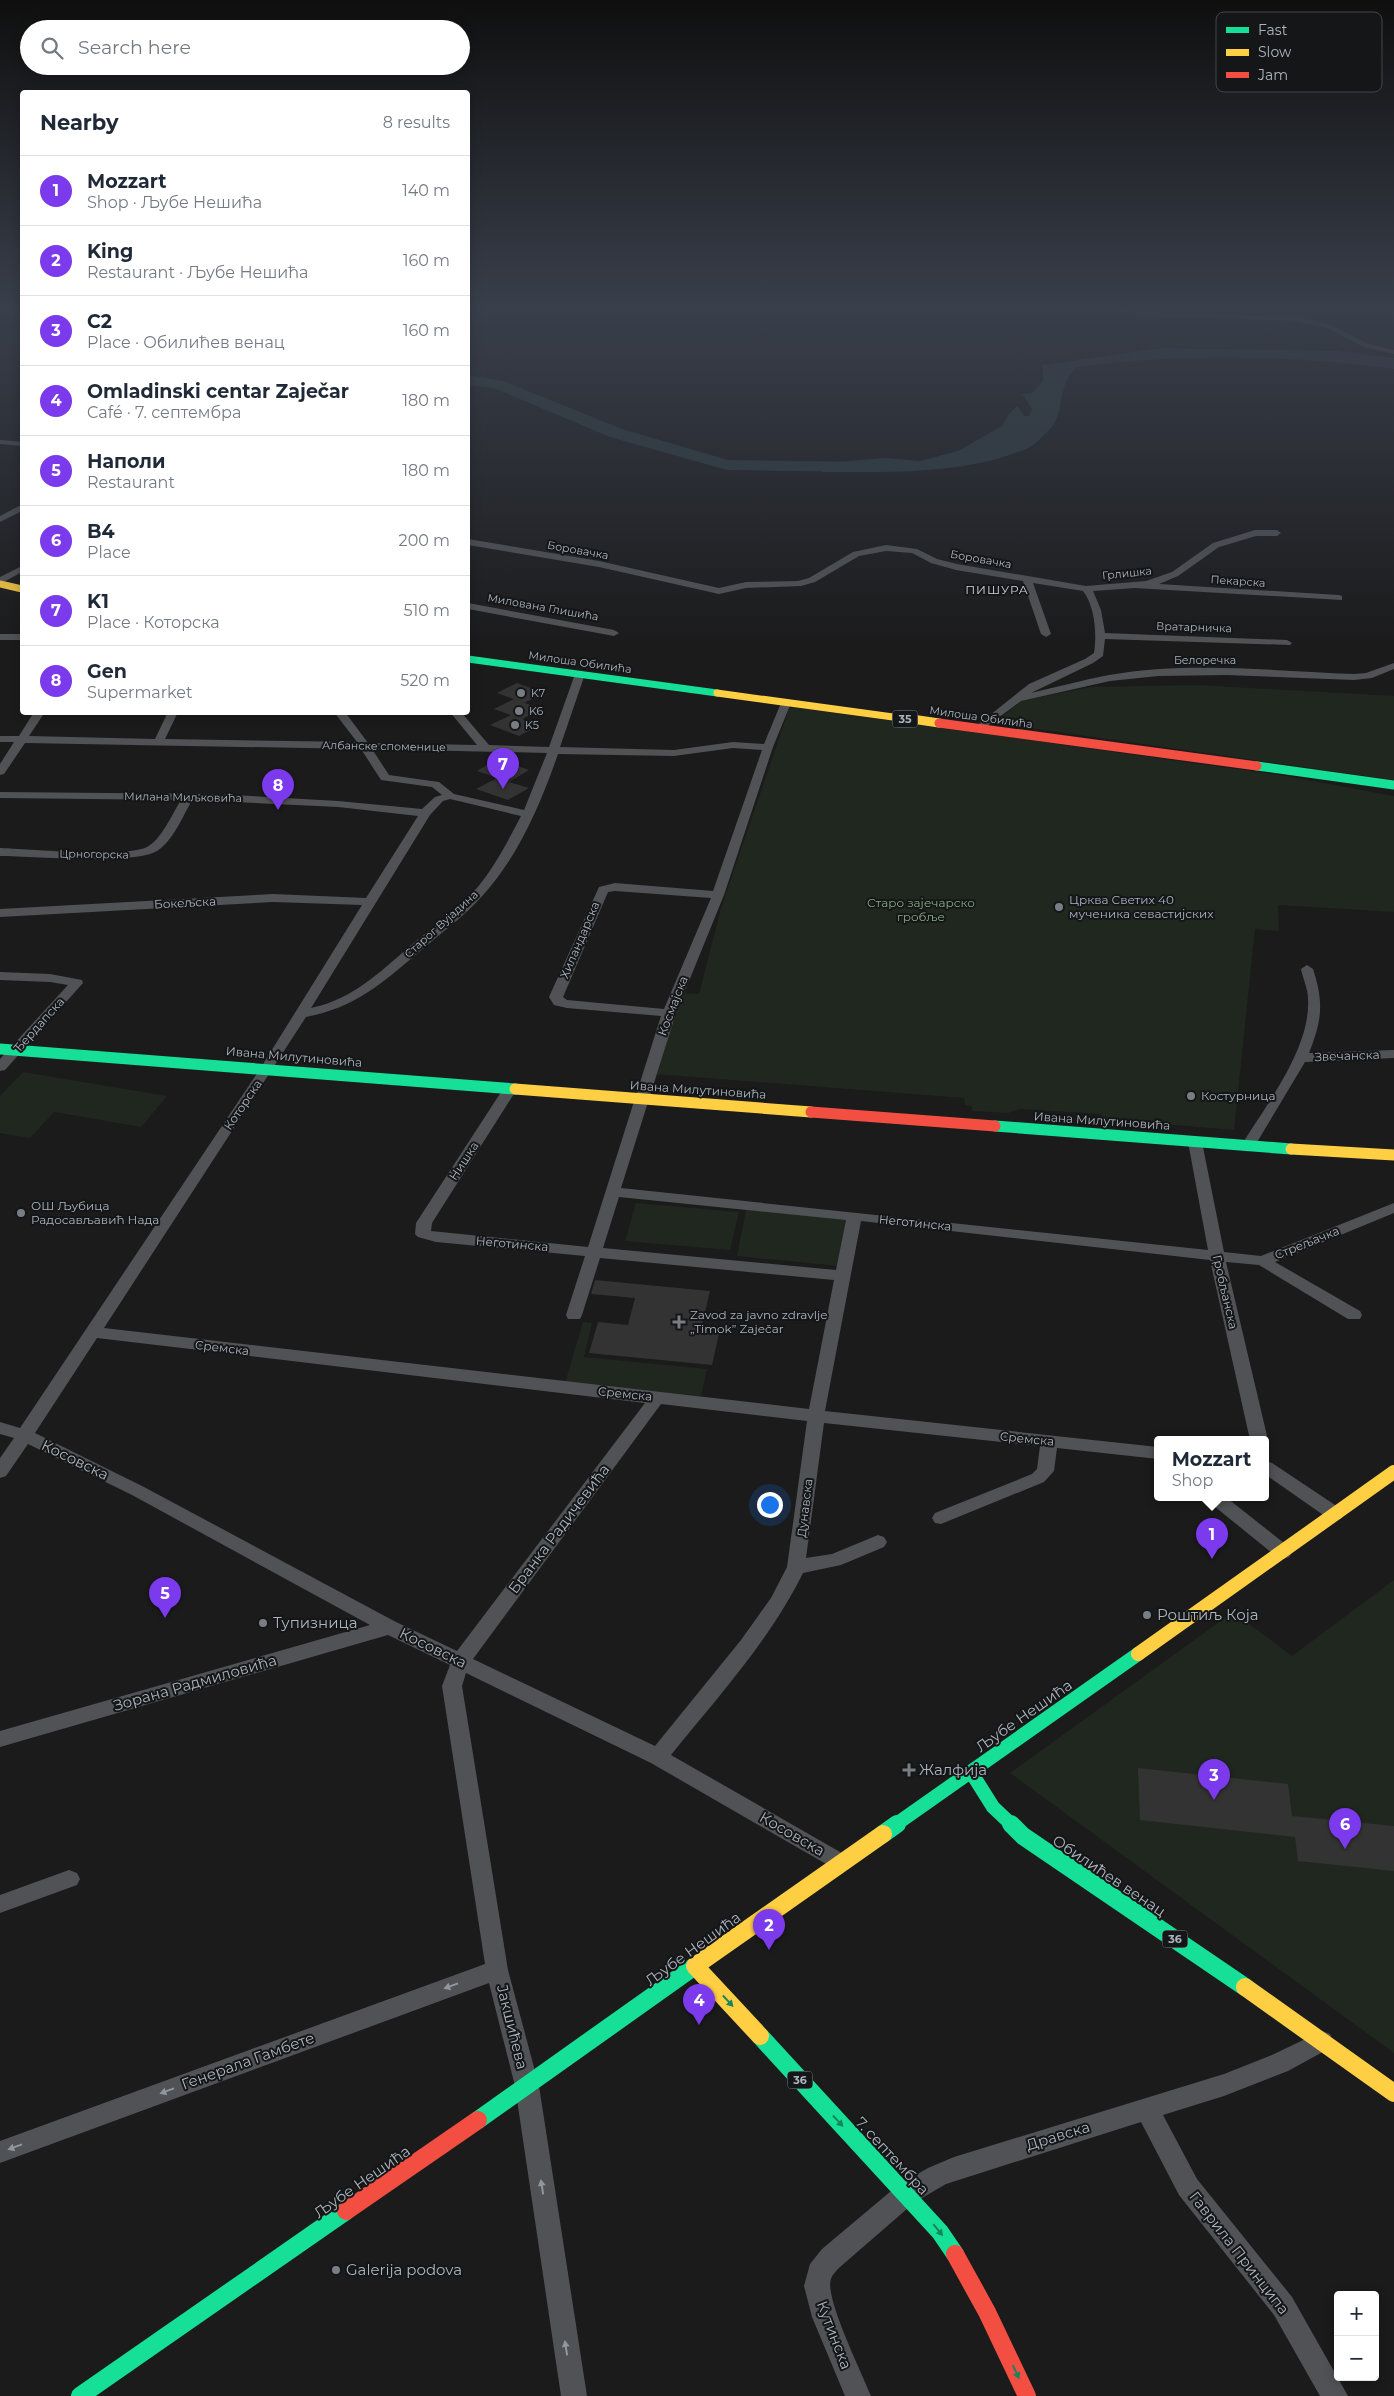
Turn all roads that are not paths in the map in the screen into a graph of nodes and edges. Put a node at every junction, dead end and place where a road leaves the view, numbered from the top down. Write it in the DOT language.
graph roads {
  1 [pos="0,442"];
  2 [pos="20,444"];
  3 [pos="20,509"];
  4 [pos="0,519"];
  5 [pos="15,521"];
  6 [pos="1277,533"];
  7 [pos="470,542"];
  8 [pos="20,570"];
  9 [pos="1027,578"];
  10 [pos="0,582"];
  11 [pos="1135,585"];
  12 [pos="20,588"];
  13 [pos="1086,589"];
  14 [pos="1339,598"];
  15 [pos="470,606"];
  16 [pos="614,633"];
  17 [pos="1046,634"];
  18 [pos="1101,636"];
  19 [pos="0,637"];
  20 [pos="20,637"];
  21 [pos="1287,643"];
  22 [pos="470,659"];
  23 [pos="1394,666"];
  24 [pos="580,674"];
  25 [pos="1017,698"];
  26 [pos="786,702"];
  27 [pos="38,715"];
  28 [pos="172,715"];
  29 [pos="341,715"];
  30 [pos="458,715"];
  31 [pos="979,729"];
  32 [pos="0,739"];
  33 [pos="22,739"];
  34 [pos="159,741"];
  35 [pos="365,746"];
  36 [pos="768,747"];
  37 [pos="486,748"];
  38 [pos="553,750"];
  39 [pos="0,772"];
  40 [pos="1394,786"];
  41 [pos="0,795"];
  42 [pos="189,796"];
  43 [pos="450,796"];
  44 [pos="425,812"];
  45 [pos="527,814"];
  46 [pos="0,852"];
  47 [pos="718,895"];
  48 [pos="370,902"];
  49 [pos="0,912"];
  50 [pos="1307,969"];
  51 [pos="0,976"];
  52 [pos="668,1013"];
  53 [pos="300,1014"];
  54 [pos="0,1049"];
  55 [pos="17,1050"];
  56 [pos="1394,1054"];
  57 [pos="1299,1058"];
  58 [pos="0,1067"];
  59 [pos="268,1069"];
  60 [pos="510,1089"];
  61 [pos="640,1099"];
  62 [pos="1195,1142"];
  63 [pos="1248,1146"];
  64 [pos="1394,1155"];
  65 [pos="612,1192"];
  66 [pos="1394,1208"];
  67 [pos="854,1216"];
  68 [pos="423,1234"];
  69 [pos="593,1251"];
  70 [pos="1217,1257"];
  71 [pos="1263,1261"];
  72 [pos="842,1276"];
  73 [pos="574,1315"];
  74 [pos="1354,1315"];
  75 [pos="91,1332"];
  76 [pos="657,1398"];
  77 [pos="816,1415"];
  78 [pos="0,1428"];
  79 [pos="25,1435"];
  80 [pos="1258,1436"];
  81 [pos="1050,1441"];
  82 [pos="1154,1453"];
  83 [pos="1269,1469"];
  84 [pos="0,1472"];
  85 [pos="1394,1472"];
  86 [pos="1219,1501"];
  87 [pos="1336,1514"];
  88 [pos="941,1518"];
  89 [pos="878,1542"];
  90 [pos="1283,1552"];
  91 [pos="796,1567"];
  92 [pos="389,1627"];
  93 [pos="461,1661"];
  94 [pos="0,1738"];
  95 [pos="658,1757"];
  96 [pos="971,1772"];
  97 [pos="840,1862"];
  98 [pos="68,1879"];
  99 [pos="0,1904"];
  100 [pos="695,1966"];
  101 [pos="497,1970"];
  102 [pos="1322,2041"];
  103 [pos="527,2086"];
  104 [pos="1394,2093"];
  105 [pos="1147,2108"];
  106 [pos="0,2152"];
  107 [pos="906,2194"];
  108 [pos="819,2273"];
  109 [pos="80,2396"];
  110 [pos="574,2396"];
  111 [pos="858,2396"];
  112 [pos="1027,2396"];
  113 [pos="1335,2396"];
  1 -- 2 [label="street"];
  3 -- 4 [label="street"];
  4 -- 5 [label="street"];
  6 -- 11 [label="street, Грлишка"];
  7 -- 9 [label="street, Боровачка"];
  8 -- 10 [label="street"];
  9 -- 13 [label="street, Боровачка"];
  9 -- 17 [label="street"];
  10 -- 12 [label="main road"];
  11 -- 13 [label="street, Грлишка"];
  11 -- 14 [label="street, Пекарска"];
  13 -- 18 [label="street"];
  15 -- 16 [label="street, Милована Глишића"];
  18 -- 21 [label="street, Вратарничка"];
  18 -- 25 [label="street"];
  19 -- 20 [label="street"];
  22 -- 24 [label="main road, Милоша Обилића / 35"];
  23 -- 25 [label="street, Белоречка"];
  24 -- 26 [label="main road, Милоша Обилића / 35"];
  24 -- 38 [label="street, Старог Вујадина"];
  25 -- 31 [label="street"];
  26 -- 31 [label="main road, Милоша Обилића / 35"];
  26 -- 36 [label="street, Космајска"];
  27 -- 33 [label="street"];
  28 -- 34 [label="street"];
  29 -- 35 [label="street"];
  30 -- 37 [label="street"];
  31 -- 40 [label="main road, Милоша Обилића / 35"];
  32 -- 33 [label="street, Албанске споменице"];
  33 -- 34 [label="street, Албанске споменице"];
  33 -- 39 [label="street"];
  34 -- 35 [label="street, Албанске споменице"];
  35 -- 37 [label="street, Албанске споменице"];
  35 -- 43 [label="street"];
  36 -- 38 [label="street, Албанске споменице"];
  36 -- 47 [label="street, Космајска"];
  37 -- 38 [label="street, Албанске споменице"];
  38 -- 45 [label="street, Старог Вујадина"];
  41 -- 42 [label="street, Милана Миљковића"];
  42 -- 44 [label="street, Милана Миљковића"];
  42 -- 46 [label="street, Црногорска"];
  43 -- 44 [label="street, Которска"];
  43 -- 45 [label="street"];
  44 -- 48 [label="street, Которска"];
  45 -- 53 [label="street, Старог Вујадина"];
  47 -- 52 [label="street, Космајска"];
  47 -- 52 [label="street, Хиландарска"];
  48 -- 49 [label="street, Бокељска"];
  48 -- 53 [label="street, Которска"];
  50 -- 57 [label="street"];
  51 -- 55 [label="street, Ђердапска"];
  52 -- 61 [label="street, Космајска"];
  53 -- 59 [label="street, Которска"];
  54 -- 55 [label="main road, Ивана Милутиновића"];
  55 -- 58 [label="street, Ђердапска"];
  55 -- 59 [label="main road, Ивана Милутиновића"];
  56 -- 57 [label="street, Звечанска"];
  57 -- 63 [label="street"];
  59 -- 60 [label="main road, Ивана Милутиновића"];
  59 -- 75 [label="street, Которска"];
  60 -- 61 [label="main road, Ивана Милутиновића"];
  60 -- 68 [label="street, Нишка"];
  61 -- 62 [label="main road, Ивана Милутиновића"];
  61 -- 65 [label="street, Космајска"];
  62 -- 63 [label="main road, Ивана Милутиновића"];
  62 -- 70 [label="street, Гробљанска"];
  63 -- 64 [label="main road, Ивана Милутиновића"];
  65 -- 67 [label="street, Неготинска"];
  65 -- 69 [label="street, Космајска"];
  66 -- 71 [label="street, Стрељачка"];
  67 -- 70 [label="street, Неготинска"];
  67 -- 72 [label="street, Дунавска"];
  68 -- 69 [label="street, Неготинска"];
  69 -- 72 [label="street, Неготинска"];
  69 -- 73 [label="street, Космајска"];
  70 -- 71 [label="street, Стрељачка"];
  70 -- 80 [label="street, Гробљанска"];
  71 -- 74 [label="street"];
  72 -- 77 [label="street, Дунавска"];
  75 -- 76 [label="street, Сремска"];
  75 -- 79 [label="street, Которска"];
  76 -- 77 [label="street, Сремска"];
  76 -- 93 [label="street, Бранка Радичевића"];
  77 -- 81 [label="street, Сремска"];
  77 -- 91 [label="street, Дунавска"];
  78 -- 79 [label="street, Косовска"];
  79 -- 84 [label="street, Которска"];
  79 -- 92 [label="street, Косовска"];
  81 -- 82 [label="street, Сремска"];
  81 -- 88 [label="street"];
  83 -- 87 [label="street"];
  85 -- 87 [label="main road, Љубе Нешића"];
  86 -- 90 [label="street"];
  87 -- 90 [label="main road, Љубе Нешића"];
  89 -- 91 [label="street"];
  90 -- 96 [label="main road, Љубе Нешића"];
  91 -- 95 [label="street, Дунавска"];
  92 -- 93 [label="street, Косовска"];
  92 -- 94 [label="street, Зорана Радмиловића"];
  93 -- 95 [label="street, Косовска"];
  93 -- 101 [label="street, Јакшићева"];
  95 -- 97 [label="street, Косовска"];
  96 -- 97 [label="main road, Љубе Нешића"];
  96 -- 102 [label="main road, Обилићев венац / 36"];
  97 -- 100 [label="main road, Љубе Нешића"];
  98 -- 99 [label="street"];
  100 -- 103 [label="main road, Љубе Нешића"];
  100 -- 107 [label="main road, 7. септембра / 36, one-way"];
  101 -- 103 [label="street, Јакшићева"];
  101 -- 106 [label="street, Генерала Гамбете, one-way"];
  102 -- 104 [label="main road, Обилићев венац / 36"];
  102 -- 105 [label="street, Дравска"];
  103 -- 109 [label="main road, Љубе Нешића"];
  110 -- 103 [label="street, Јакшићева, one-way"];
  105 -- 107 [label="street, Дравска"];
  105 -- 113 [label="street, Гаврила Принципа"];
  107 -- 108 [label="street, Дравска"];
  107 -- 112 [label="main road, 7. септембра / 36, one-way"];
  108 -- 111 [label="street, Кутинска"];
}
